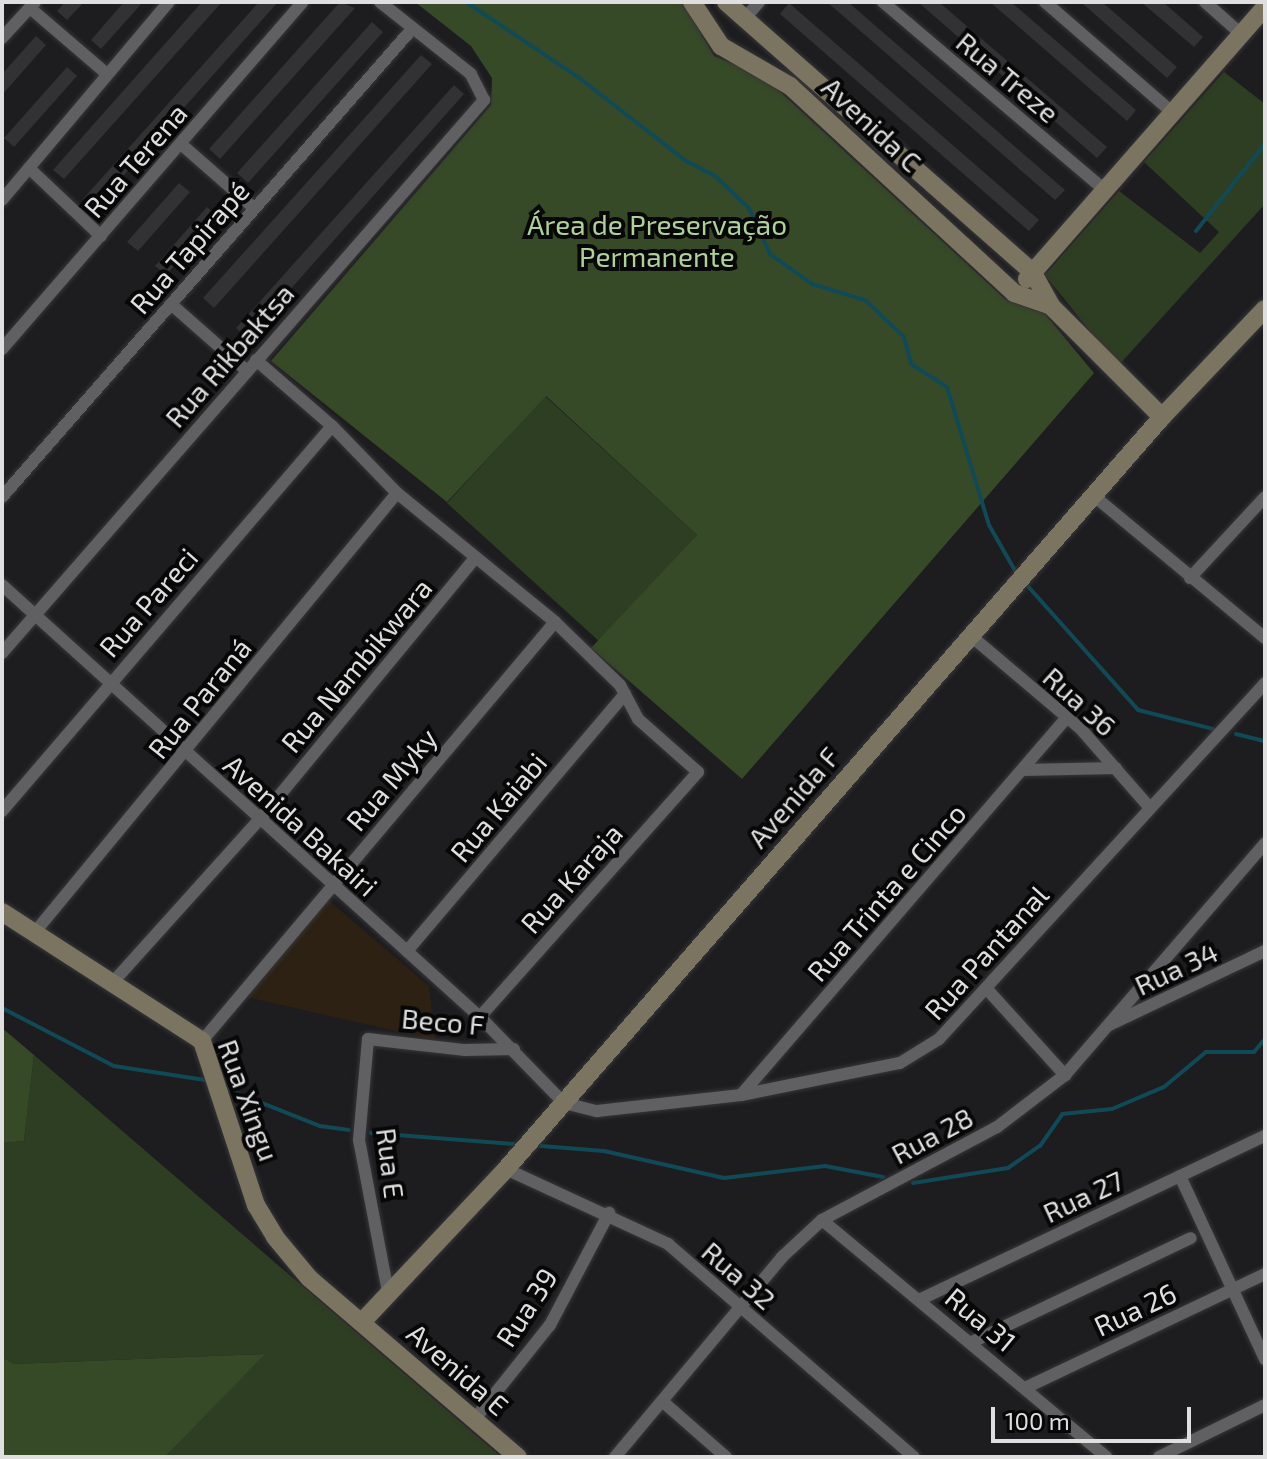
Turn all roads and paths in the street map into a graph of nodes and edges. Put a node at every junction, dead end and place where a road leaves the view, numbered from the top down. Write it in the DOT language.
graph roads {
  1 [pos="169,2"];
  2 [pos="303,2"];
  3 [pos="380,2"];
  4 [pos="692,2"];
  5 [pos="759,2"];
  6 [pos="883,2"];
  7 [pos="1045,2"];
  8 [pos="1205,2"];
  9 [pos="32,5"];
  10 [pos="1265,7"];
  11 [pos="740,13"];
  12 [pos="412,29"];
  13 [pos="708,29"];
  14 [pos="1241,34"];
  15 [pos="2,38"];
  16 [pos="744,58"];
  17 [pos="107,74"];
  18 [pos="1171,111"];
  19 [pos="181,144"];
  20 [pos="29,168"];
  21 [pos="1102,188"];
  22 [pos="2,200"];
  23 [pos="254,208"];
  24 [pos="101,236"];
  25 [pos="1033,273"];
  26 [pos="1014,293"];
  27 [pos="171,304"];
  28 [pos="1051,306"];
  29 [pos="1265,309"];
  30 [pos="2,349"];
  31 [pos="256,360"];
  32 [pos="247,371"];
  33 [pos="1162,417"];
  34 [pos="332,426"];
  35 [pos="397,493"];
  36 [pos="1094,496"];
  37 [pos="2,497"];
  38 [pos="1265,497"];
  39 [pos="475,558"];
  40 [pos="1190,578"];
  41 [pos="2,585"];
  42 [pos="34,614"];
  43 [pos="555,622"];
  44 [pos="971,636"];
  45 [pos="1265,638"];
  46 [pos="2,653"];
  47 [pos="1265,683"];
  48 [pos="108,685"];
  49 [pos="625,694"];
  50 [pos="1066,719"];
  51 [pos="185,753"];
  52 [pos="1116,768"];
  53 [pos="1023,770"];
  54 [pos="1150,808"];
  55 [pos="2,811"];
  56 [pos="260,819"];
  57 [pos="1265,843"];
  58 [pos="332,887"];
  59 [pos="2,912"];
  60 [pos="35,932"];
  61 [pos="407,951"];
  62 [pos="1265,951"];
  63 [pos="114,981"];
  64 [pos="986,988"];
  65 [pos="480,1017"];
  66 [pos="1106,1027"];
  67 [pos="368,1039"];
  68 [pos="202,1041"];
  69 [pos="514,1049"];
  70 [pos="1065,1075"];
  71 [pos="741,1095"];
  72 [pos="564,1103"];
  73 [pos="1265,1136"];
  74 [pos="506,1169"];
  75 [pos="1180,1176"];
  76 [pos="609,1213"];
  77 [pos="822,1220"];
  78 [pos="1191,1238"];
  79 [pos="1265,1274"];
  80 [pos="1232,1290"];
  81 [pos="388,1292"];
  82 [pos="921,1299"];
  83 [pos="741,1310"];
  84 [pos="362,1322"];
  85 [pos="972,1342"];
  86 [pos="1265,1359"];
  87 [pos="1025,1388"];
  88 [pos="662,1401"];
  89 [pos="1265,1405"];
  90 [pos="473,1421"];
  91 [pos="518,1457"];
  92 [pos="615,1457"];
  93 [pos="726,1457"];
  94 [pos="914,1457"];
  95 [pos="1106,1457"];
  96 [pos="1159,1457"];
  1 -- 17 [label="street"];
  2 -- 19 [label="street, Rua Terena"];
  3 -- 12 [label="street"];
  4 -- 13 [label="street, Avenida C"];
  5 -- 11 [label="street"];
  6 -- 21 [label="street, Rua Treze"];
  7 -- 18 [label="street"];
  8 -- 14 [label="street"];
  9 -- 15 [label="street"];
  9 -- 17 [label="street"];
  10 -- 14 [label="street"];
  11 -- 13 [label="street"];
  11 -- 16 [label="street"];
  11 -- 25 [label="street, Avenida C"];
  12 -- 23 [label="street, Rua Tapirapé"];
  12 -- 31 [label="street, Rua Rikbaktsa"];
  13 -- 16 [label="street, Avenida C"];
  14 -- 18 [label="street"];
  16 -- 26 [label="street, Avenida C"];
  17 -- 20 [label="street"];
  18 -- 21 [label="street"];
  19 -- 23 [label="street"];
  19 -- 24 [label="street, Rua Terena"];
  20 -- 22 [label="street"];
  20 -- 24 [label="street"];
  21 -- 25 [label="street"];
  23 -- 27 [label="street, Rua Tapirapé"];
  24 -- 30 [label="street, Rua Terena"];
  25 -- 26 [label="street"];
  25 -- 28 [label="street, Avenida C"];
  26 -- 28 [label="street"];
  27 -- 32 [label="street"];
  27 -- 37 [label="street, Rua Tapirapé"];
  28 -- 33 [label="street"];
  29 -- 33 [label="street, Avenida F"];
  31 -- 32 [label="street, Rua Rikbaktsa"];
  31 -- 34 [label="street"];
  32 -- 42 [label="street, Rua Rikbaktsa"];
  33 -- 36 [label="street, Avenida F"];
  34 -- 35 [label="street"];
  34 -- 48 [label="street, Rua Pareci"];
  35 -- 39 [label="street"];
  35 -- 51 [label="street, Rua Paraná"];
  36 -- 40 [label="street"];
  36 -- 44 [label="street, Avenida F"];
  38 -- 40 [label="street"];
  39 -- 43 [label="street"];
  39 -- 56 [label="street, Rua Nambikwara"];
  40 -- 45 [label="street"];
  41 -- 42 [label="street, Avenida Bakairi"];
  42 -- 46 [label="street, Rua Rikbaktsa"];
  42 -- 48 [label="street, Avenida Bakairi"];
  43 -- 49 [label="street"];
  43 -- 58 [label="street, Rua Myky"];
  44 -- 50 [label="street, Rua 36"];
  44 -- 72 [label="street, Avenida F"];
  47 -- 54 [label="street, Rua Pantanal"];
  48 -- 51 [label="street, Avenida Bakairi"];
  48 -- 55 [label="street, Rua Pareci"];
  49 -- 61 [label="street, Rua Kaiabi"];
  49 -- 65 [label="street, Rua Karaja"];
  50 -- 52 [label="street, Rua 36"];
  50 -- 53 [label="street, Rua Trinta e Cinco"];
  51 -- 56 [label="street, Avenida Bakairi"];
  51 -- 60 [label="street, Rua Paraná"];
  52 -- 53 [label="street"];
  52 -- 54 [label="street, Rua 36"];
  53 -- 71 [label="street, Rua Trinta e Cinco"];
  54 -- 64 [label="street, Rua Pantanal"];
  56 -- 58 [label="street, Avenida Bakairi"];
  56 -- 63 [label="street, Rua Nambikwara"];
  57 -- 66 [label="street, Rua 28"];
  58 -- 61 [label="street, Avenida Bakairi"];
  58 -- 68 [label="street, Rua Myky"];
  59 -- 60 [label="street, Rua Xingu"];
  60 -- 63 [label="street, Rua Xingu"];
  61 -- 65 [label="street, Avenida Bakairi"];
  62 -- 66 [label="street, Rua 34"];
  63 -- 68 [label="street, Rua Xingu"];
  64 -- 70 [label="street"];
  64 -- 71 [label="street, Rua Pantanal"];
  65 -- 69 [label="street, Avenida Bakairi"];
  66 -- 70 [label="street, Rua 28"];
  67 -- 69 [label="street, Beco F"];
  67 -- 81 [label="street, Rua E"];
  68 -- 84 [label="street, Rua Xingu"];
  69 -- 72 [label="street, Avenida Bakairi"];
  70 -- 77 [label="street, Rua 28"];
  71 -- 72 [label="street, Rua Pantanal"];
  72 -- 74 [label="street, Avenida F"];
  73 -- 75 [label="street, Rua 27"];
  74 -- 76 [label="street, Rua 32"];
  74 -- 81 [label="street, Avenida F"];
  75 -- 80 [label="street"];
  75 -- 82 [label="street, Rua 27"];
  76 -- 83 [label="street, Rua 32"];
  76 -- 90 [label="street, Rua 39"];
  77 -- 82 [label="street, Rua 31"];
  77 -- 83 [label="street, Rua 28"];
  78 -- 85 [label="street"];
  79 -- 80 [label="street, Rua 26"];
  80 -- 86 [label="street"];
  80 -- 87 [label="street, Rua 26"];
  81 -- 84 [label="street, Avenida F"];
  82 -- 85 [label="street, Rua 31"];
  83 -- 88 [label="street, Rua 28"];
  83 -- 94 [label="street, Rua 32"];
  84 -- 90 [label="street, Avenida E"];
  85 -- 87 [label="street, Rua 31"];
  87 -- 95 [label="street, Rua 31"];
  88 -- 92 [label="street, Rua 28"];
  88 -- 93 [label="street"];
  89 -- 96 [label="street"];
  90 -- 91 [label="street, Avenida E"];
}
